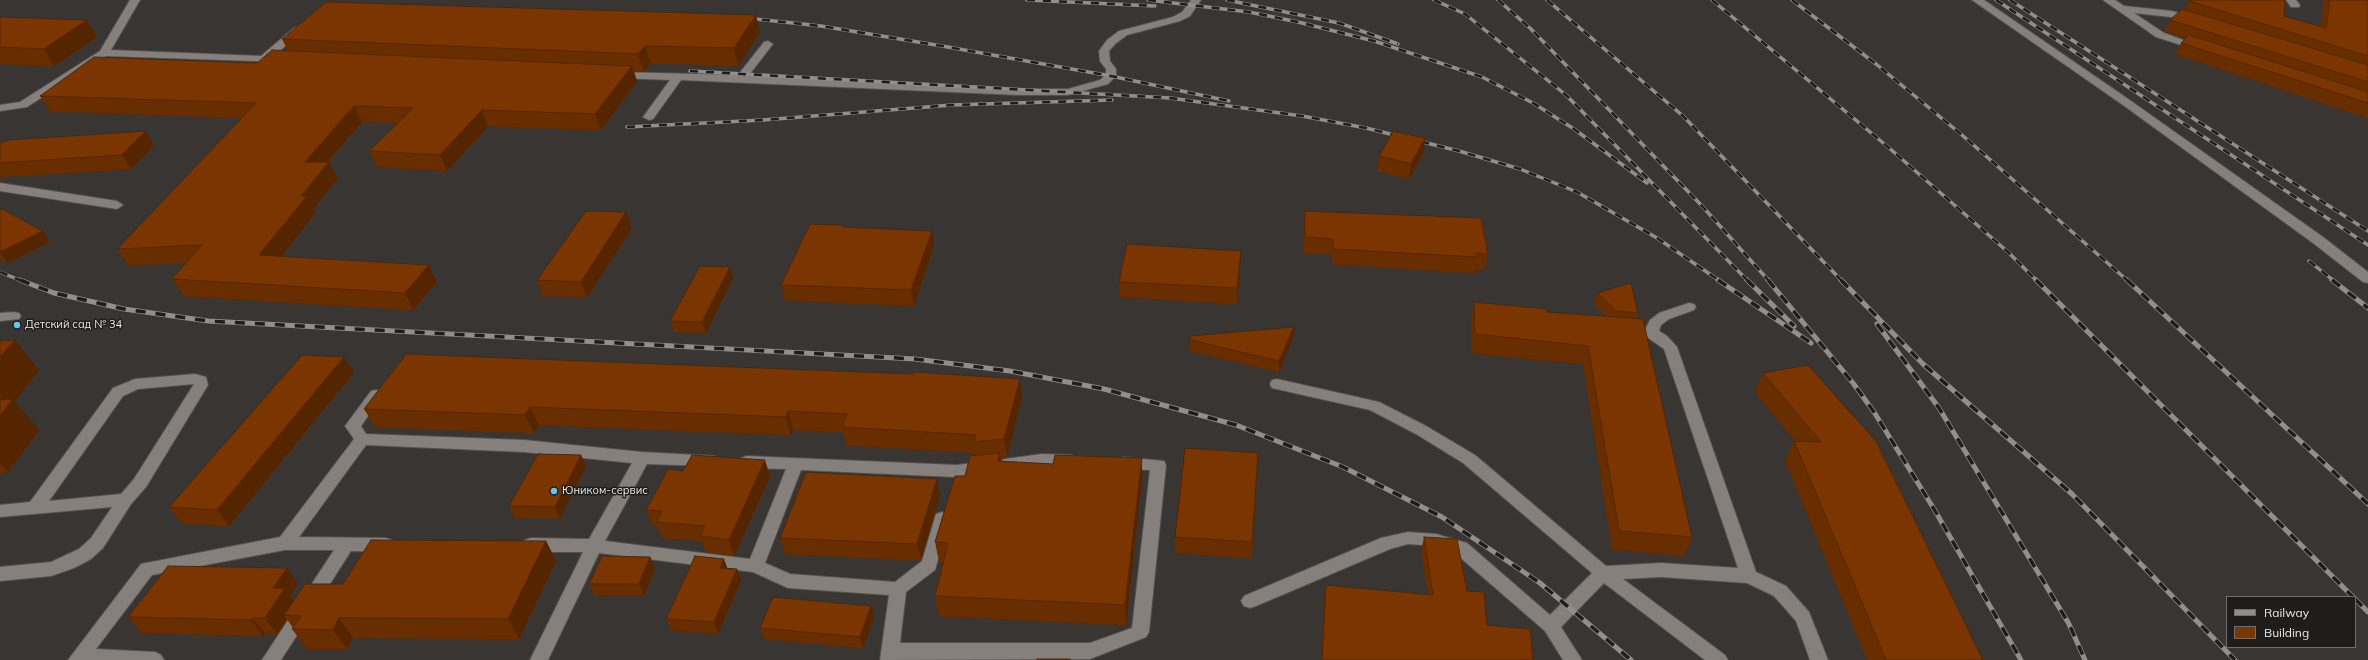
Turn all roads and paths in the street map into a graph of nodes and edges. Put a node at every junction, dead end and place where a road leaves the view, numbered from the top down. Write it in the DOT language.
graph roads {
  1 [pos="136,0"];
  2 [pos="1196,0"];
  3 [pos="1978,0"];
  4 [pos="2108,0"];
  5 [pos="2121,9"];
  6 [pos="2202,24"];
  7 [pos="305,25"];
  8 [pos="768,44"];
  9 [pos="2212,52"];
  10 [pos="104,53"];
  11 [pos="263,60"];
  12 [pos="287,61"];
  13 [pos="606,75"];
  14 [pos="677,78"];
  15 [pos="741,78"];
  16 [pos="0,108"];
  17 [pos="649,117"];
  18 [pos="0,187"];
  19 [pos="117,206"];
  20 [pos="2368,279"];
  21 [pos="1689,307"];
  22 [pos="1612,328"];
  23 [pos="1651,333"];
  24 [pos="384,384"];
  25 [pos="1277,384"];
  26 [pos="362,439"];
  27 [pos="642,458"];
  28 [pos="1088,462"];
  29 [pos="1111,463"];
  30 [pos="796,464"];
  31 [pos="952,486"];
  32 [pos="125,500"];
  33 [pos="35,508"];
  34 [pos="0,511"];
  35 [pos="285,543"];
  36 [pos="347,544"];
  37 [pos="403,545"];
  38 [pos="514,545"];
  39 [pos="594,546"];
  40 [pos="755,566"];
  41 [pos="1603,573"];
  42 [pos="0,574"];
  43 [pos="1749,576"];
  44 [pos="898,589"];
  45 [pos="1250,601"];
  46 [pos="1551,626"];
  47 [pos="890,656"];
  48 [pos="79,658"];
  49 [pos="155,660"];
  50 [pos="271,660"];
  51 [pos="539,660"];
  52 [pos="1573,660"];
  53 [pos="1719,660"];
  54 [pos="1819,660"];
  1 -- 10 [label="lane"];
  2 -- 15 [label="lane"];
  3 -- 20 [label="lane"];
  4 -- 5 [label="lane"];
  5 -- 6 [label="lane"];
  5 -- 9 [label="lane"];
  7 -- 11 [label="lane"];
  8 -- 15 [label="lane"];
  10 -- 11 [label="lane"];
  10 -- 16 [label="lane"];
  11 -- 12 [label="lane"];
  13 -- 14 [label="lane"];
  14 -- 15 [label="lane"];
  14 -- 17 [label="lane"];
  18 -- 19 [label="lane"];
  21 -- 23 [label="lane"];
  22 -- 23 [label="lane"];
  23 -- 43 [label="lane"];
  24 -- 26 [label="lane"];
  25 -- 41 [label="lane"];
  26 -- 27 [label="lane"];
  26 -- 35 [label="lane"];
  27 -- 30 [label="lane"];
  27 -- 39 [label="lane"];
  28 -- 31 [label="lane"];
  29 -- 47 [label="lane"];
  30 -- 31 [label="lane"];
  30 -- 40 [label="lane"];
  31 -- 44 [label="lane"];
  32 -- 33 [label="lane"];
  32 -- 33 [label="lane"];
  32 -- 42 [label="lane"];
  33 -- 34 [label="lane"];
  35 -- 36 [label="lane"];
  35 -- 48 [label="lane"];
  36 -- 37 [label="lane"];
  36 -- 50 [label="lane"];
  38 -- 39 [label="lane"];
  39 -- 40 [label="lane"];
  39 -- 51 [label="lane"];
  40 -- 44 [label="lane"];
  41 -- 43 [label="lane"];
  41 -- 46 [label="lane"];
  41 -- 53 [label="lane"];
  43 -- 54 [label="lane"];
  44 -- 47 [label="lane"];
  45 -- 46 [label="lane"];
  46 -- 52 [label="lane"];
  48 -- 49 [label="lane"];
}
